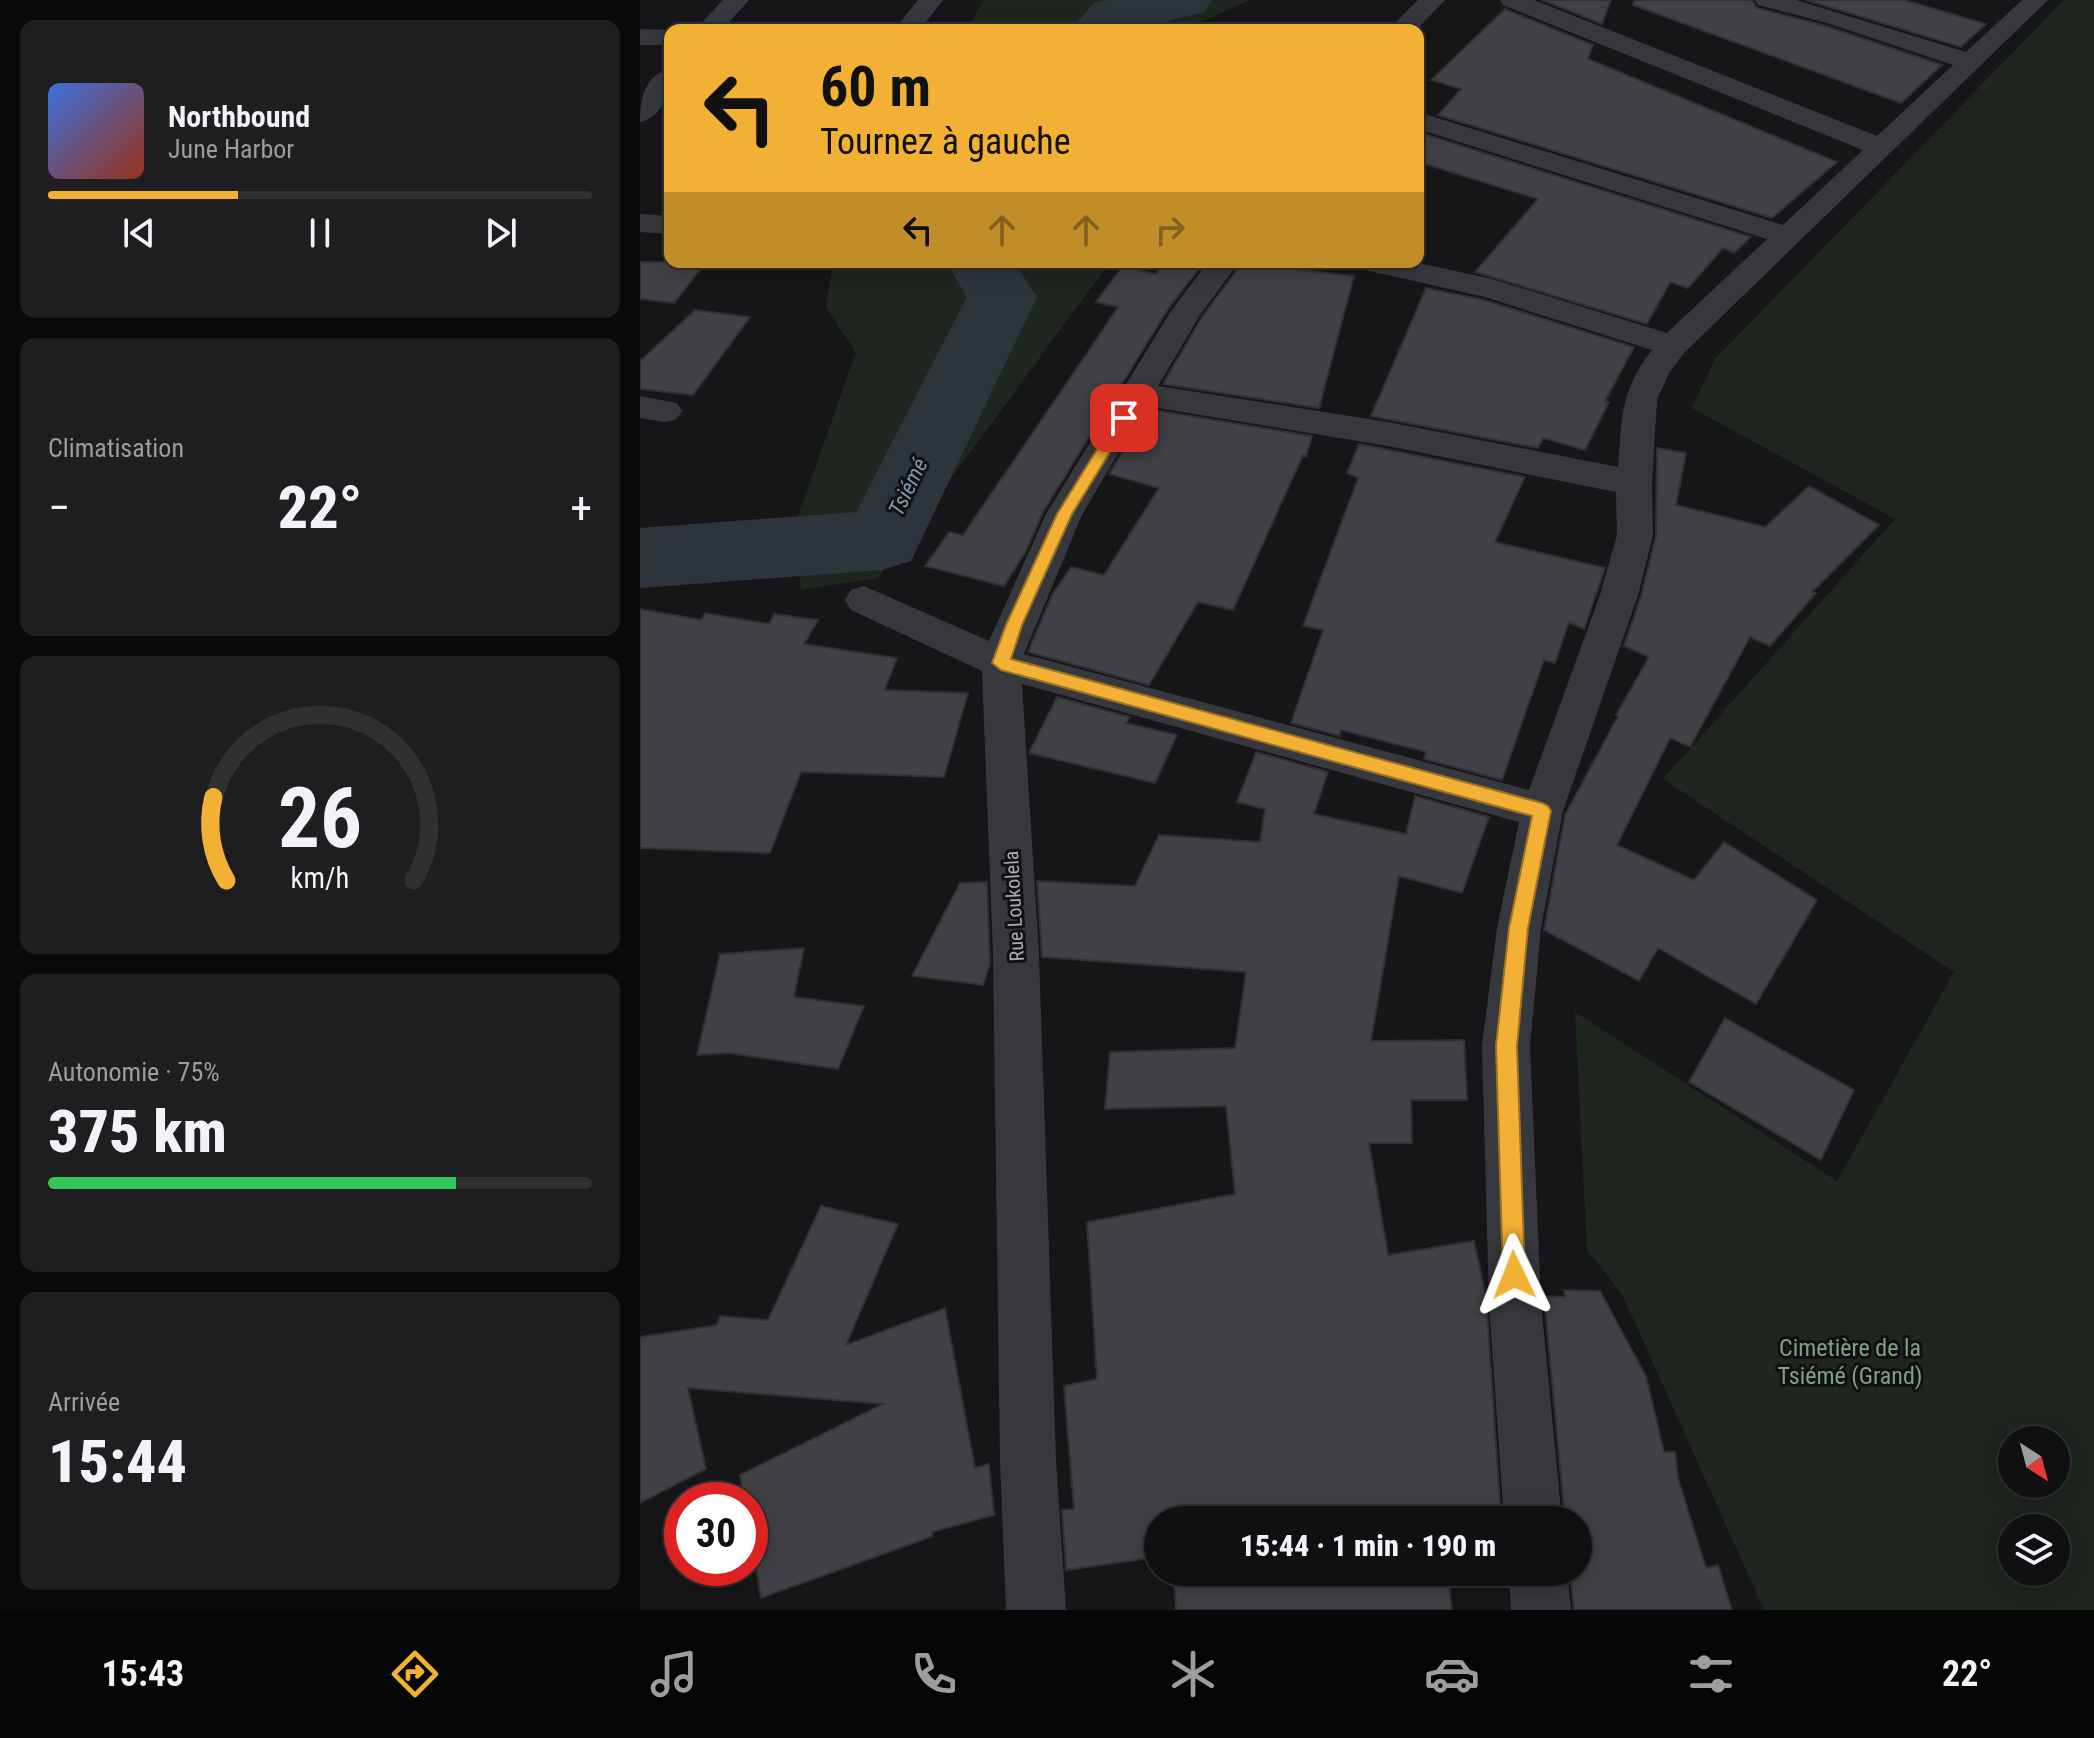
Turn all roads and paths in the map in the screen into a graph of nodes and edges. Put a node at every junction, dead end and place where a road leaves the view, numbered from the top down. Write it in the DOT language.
graph roads {
  1 [pos="737,0"];
  2 [pos="931,0"];
  3 [pos="1433,0"];
  4 [pos="1512,0"];
  5 [pos="1767,0"];
  6 [pos="2036,0"];
  7 [pos="714,24"];
  8 [pos="912,24"];
  9 [pos="1407,24"];
  10 [pos="640,37"];
  11 [pos="664,37"];
  12 [pos="1971,62"];
  13 [pos="664,84"];
  14 [pos="640,114"];
  15 [pos="1424,122"];
  16 [pos="1881,147"];
  17 [pos="640,223"];
  18 [pos="664,225"];
  19 [pos="1788,236"];
  20 [pos="1219,268"];
  21 [pos="1399,268"];
  22 [pos="1673,346"];
  23 [pos="1139,394"];
  24 [pos="1634,483"];
  25 [pos="864,600"];
  26 [pos="1001,663"];
  27 [pos="1542,811"];
  28 [pos="1532,1506"];
  29 [pos="1539,1586"];
  30 [pos="1036,1610"];
  31 [pos="1541,1610"];
  1 -- 7 [label="street"];
  2 -- 8 [label="street"];
  3 -- 9 [label="street"];
  4 -- 16 [label="street"];
  5 -- 12 [label="street"];
  6 -- 12 [label="street"];
  10 -- 11 [label="street"];
  12 -- 16 [label="street"];
  13 -- 14 [label="street"];
  15 -- 19 [label="street"];
  16 -- 19 [label="street"];
  17 -- 18 [label="street"];
  19 -- 22 [label="street"];
  20 -- 23 [label="street, Rue Loukolela"];
  21 -- 22 [label="street"];
  22 -- 24 [label="street"];
  23 -- 24 [label="street"];
  23 -- 26 [label="street, Rue Loukolela"];
  24 -- 27 [label="street"];
  25 -- 26 [label="street"];
  26 -- 27 [label="street"];
  26 -- 30 [label="street, Rue Loukolela"];
  27 -- 28 [label="street"];
  29 -- 31 [label="street"];
}
